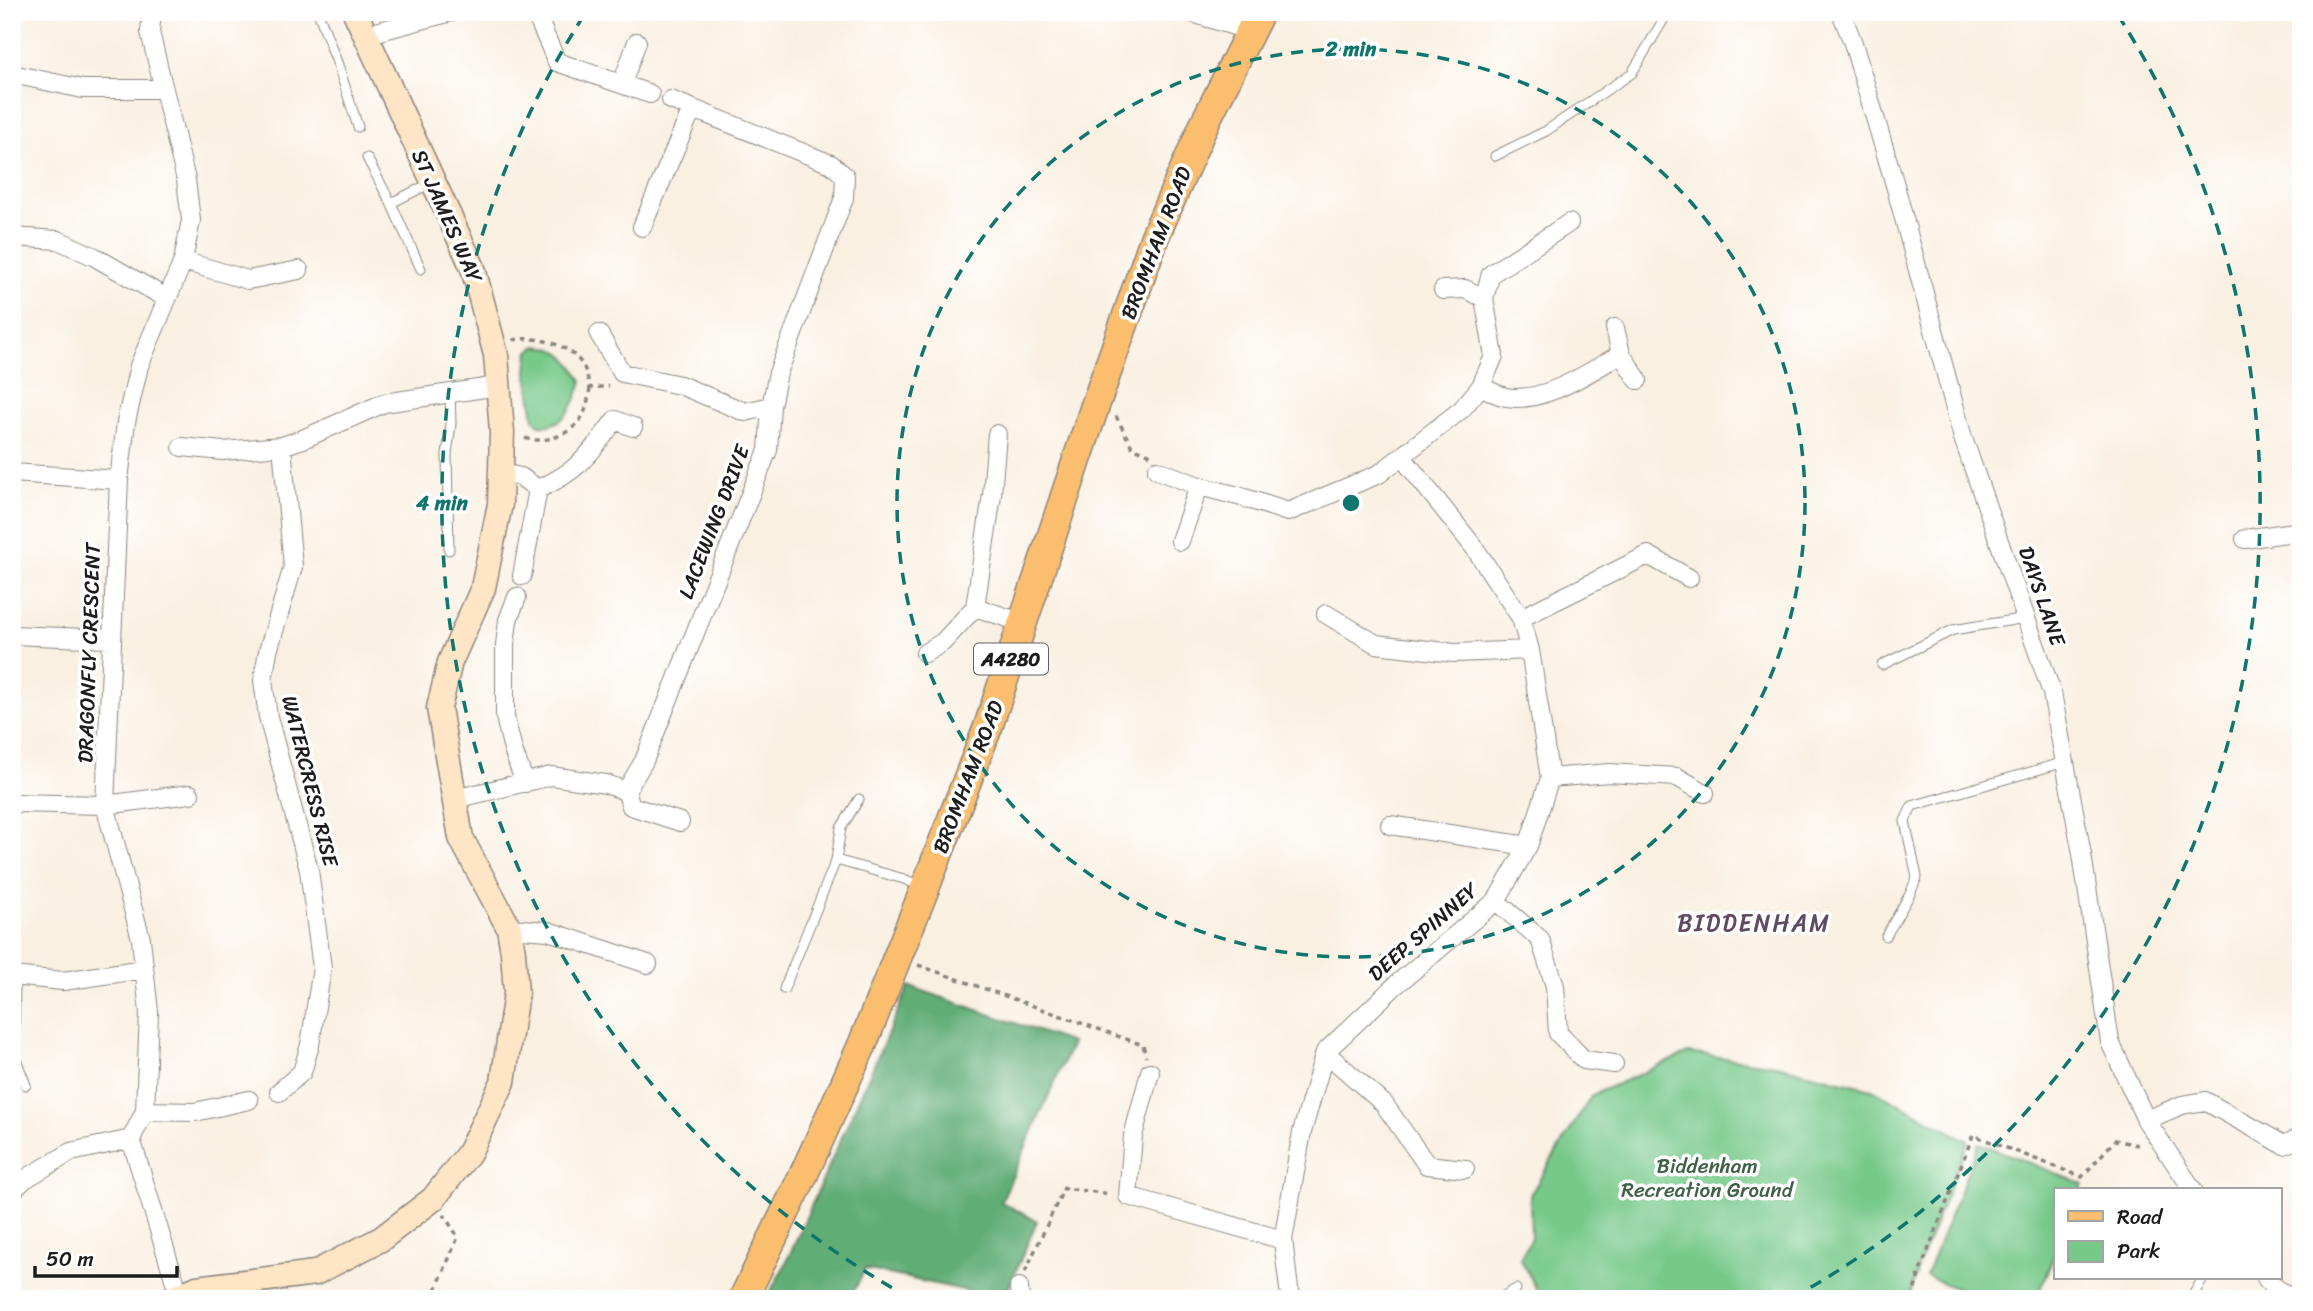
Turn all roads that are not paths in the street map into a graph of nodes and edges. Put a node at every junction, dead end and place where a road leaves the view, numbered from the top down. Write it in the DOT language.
graph roads {
  1 [pos="152,12"];
  2 [pos="318,12"];
  3 [pos="355,12"];
  4 [pos="450,12"];
  5 [pos="535,12"];
  6 [pos="1189,12"];
  7 [pos="1668,12"];
  8 [pos="1841,12"];
  9 [pos="1255,22"];
  10 [pos="365,35"];
  11 [pos="637,42"];
  12 [pos="12,74"];
  13 [pos="622,84"];
  14 [pos="164,89"];
  15 [pos="650,94"];
  16 [pos="671,100"];
  17 [pos="692,109"];
  18 [pos="358,127"];
  19 [pos="1495,156"];
  20 [pos="367,158"];
  21 [pos="433,182"];
  22 [pos="391,203"];
  23 [pos="1569,223"];
  24 [pos="642,227"];
  25 [pos="12,237"];
  26 [pos="183,261"];
  27 [pos="421,269"];
  28 [pos="299,271"];
  29 [pos="1443,290"];
  30 [pos="166,298"];
  31 [pos="1484,298"];
  32 [pos="1615,328"];
  33 [pos="599,334"];
  34 [pos="1621,354"];
  35 [pos="1638,380"];
  36 [pos="498,386"];
  37 [pos="1481,386"];
  38 [pos="450,393"];
  39 [pos="771,407"];
  40 [pos="634,427"];
  41 [pos="997,434"];
  42 [pos="282,446"];
  43 [pos="182,447"];
  44 [pos="1402,457"];
  45 [pos="1157,470"];
  46 [pos="12,472"];
  47 [pos="502,473"];
  48 [pos="119,480"];
  49 [pos="1199,486"];
  50 [pos="538,489"];
  51 [pos="2301,531"];
  52 [pos="2245,539"];
  53 [pos="1180,541"];
  54 [pos="449,550"];
  55 [pos="523,576"];
  56 [pos="1689,578"];
  57 [pos="517,597"];
  58 [pos="975,607"];
  59 [pos="1326,614"];
  60 [pos="1521,618"];
  61 [pos="2026,618"];
  62 [pos="1023,623"];
  63 [pos="12,635"];
  64 [pos="111,639"];
  65 [pos="1530,650"];
  66 [pos="925,653"];
  67 [pos="1882,664"];
  68 [pos="2065,762"];
  69 [pos="1550,778"];
  70 [pos="525,783"];
  71 [pos="626,791"];
  72 [pos="1705,793"];
  73 [pos="190,794"];
  74 [pos="455,799"];
  75 [pos="859,799"];
  76 [pos="12,803"];
  77 [pos="105,805"];
  78 [pos="680,822"];
  79 [pos="1390,825"];
  80 [pos="1528,846"];
  81 [pos="836,860"];
  82 [pos="925,888"];
  83 [pos="1496,901"];
  84 [pos="509,929"];
  85 [pos="1886,936"];
  86 [pos="648,964"];
  87 [pos="144,969"];
  88 [pos="13,977"];
  89 [pos="784,989"];
  90 [pos="1325,1052"];
  91 [pos="1614,1064"];
  92 [pos="1150,1072"];
  93 [pos="26,1085"];
  94 [pos="279,1092"];
  95 [pos="249,1100"];
  96 [pos="145,1111"];
  97 [pos="2146,1121"];
  98 [pos="2301,1137"];
  99 [pos="131,1139"];
  100 [pos="1465,1169"];
  101 [pos="2192,1188"];
  102 [pos="12,1191"];
  103 [pos="1283,1240"];
  104 [pos="2202,1280"];
  105 [pos="2268,1280"];
  106 [pos="1516,1289"];
  107 [pos="175,1297"];
  108 [pos="2286,1297"];
  109 [pos="743,1299"];
  110 [pos="1293,1299"];
  111 [pos="1498,1299"];
  112 [pos="2191,1299"];
  1 -- 14 [label="street, DRAGONFLY CRESCENT"];
  2 -- 18 [label="lane"];
  3 -- 10 [label="street, ST JAMES WAY"];
  4 -- 10 [label="street"];
  5 -- 13 [label="street"];
  6 -- 9 [label="street"];
  7 -- 19 [label="lane"];
  8 -- 61 [label="street, DAYS LANE"];
  9 -- 62 [label="main road, BROMHAM ROAD / A4280"];
  10 -- 21 [label="street, ST JAMES WAY"];
  11 -- 13 [label="street"];
  12 -- 14 [label="street"];
  13 -- 15 [label="street"];
  14 -- 26 [label="street, DRAGONFLY CRESCENT"];
  16 -- 17 [label="street"];
  17 -- 24 [label="street"];
  17 -- 39 [label="street, LACEWING DRIVE"];
  20 -- 22 [label="lane"];
  21 -- 22 [label="lane"];
  21 -- 36 [label="street, ST JAMES WAY"];
  22 -- 27 [label="lane"];
  23 -- 31 [label="street"];
  25 -- 30 [label="street"];
  26 -- 28 [label="street"];
  26 -- 30 [label="street, DRAGONFLY CRESCENT"];
  29 -- 31 [label="street"];
  30 -- 48 [label="street, DRAGONFLY CRESCENT"];
  31 -- 37 [label="street"];
  32 -- 34 [label="street"];
  33 -- 39 [label="street"];
  34 -- 35 [label="street"];
  34 -- 37 [label="street"];
  36 -- 38 [label="street"];
  36 -- 47 [label="street, ST JAMES WAY"];
  37 -- 44 [label="street"];
  38 -- 42 [label="street"];
  38 -- 54 [label="lane"];
  39 -- 71 [label="street, LACEWING DRIVE"];
  40 -- 50 [label="street"];
  41 -- 58 [label="street"];
  42 -- 43 [label="street"];
  42 -- 94 [label="street, WATERCRESS RISE"];
  44 -- 49 [label="street"];
  44 -- 60 [label="street, DEEP SPINNEY"];
  45 -- 49 [label="street"];
  46 -- 48 [label="street"];
  47 -- 50 [label="street"];
  47 -- 74 [label="street, ST JAMES WAY"];
  48 -- 64 [label="street, DRAGONFLY CRESCENT"];
  49 -- 53 [label="street"];
  50 -- 55 [label="street"];
  51 -- 52 [label="street"];
  56 -- 60 [label="street"];
  57 -- 70 [label="street"];
  58 -- 62 [label="street"];
  58 -- 66 [label="street"];
  59 -- 65 [label="street"];
  60 -- 65 [label="street, DEEP SPINNEY"];
  61 -- 67 [label="lane"];
  61 -- 68 [label="street, DAYS LANE"];
  62 -- 82 [label="main road, BROMHAM ROAD / A4280"];
  63 -- 64 [label="street"];
  64 -- 77 [label="street, DRAGONFLY CRESCENT"];
  65 -- 69 [label="street, DEEP SPINNEY"];
  68 -- 85 [label="lane"];
  68 -- 97 [label="street, DAYS LANE"];
  69 -- 72 [label="street"];
  69 -- 80 [label="street, DEEP SPINNEY"];
  70 -- 71 [label="street"];
  70 -- 74 [label="street"];
  71 -- 78 [label="street"];
  73 -- 77 [label="street"];
  74 -- 84 [label="street, ST JAMES WAY"];
  75 -- 81 [label="lane"];
  76 -- 77 [label="street"];
  77 -- 87 [label="street, DRAGONFLY CRESCENT"];
  79 -- 80 [label="street"];
  80 -- 83 [label="street, DEEP SPINNEY"];
  81 -- 82 [label="lane"];
  81 -- 89 [label="lane"];
  82 -- 109 [label="main road, BROMHAM ROAD / A4280"];
  83 -- 90 [label="street, DEEP SPINNEY"];
  83 -- 91 [label="street"];
  84 -- 86 [label="street"];
  84 -- 107 [label="street, ST JAMES WAY"];
  87 -- 88 [label="street"];
  87 -- 96 [label="street, DRAGONFLY CRESCENT"];
  88 -- 93 [label="lane"];
  90 -- 100 [label="street"];
  90 -- 103 [label="street"];
  92 -- 103 [label="street"];
  95 -- 96 [label="street"];
  96 -- 99 [label="street, DRAGONFLY CRESCENT"];
  97 -- 98 [label="street"];
  97 -- 101 [label="street, DAYS LANE"];
  99 -- 102 [label="street"];
  99 -- 107 [label="street"];
  103 -- 110 [label="street"];
  104 -- 112 [label="lane"];
  105 -- 108 [label="street"];
  106 -- 111 [label="lane"];
}
